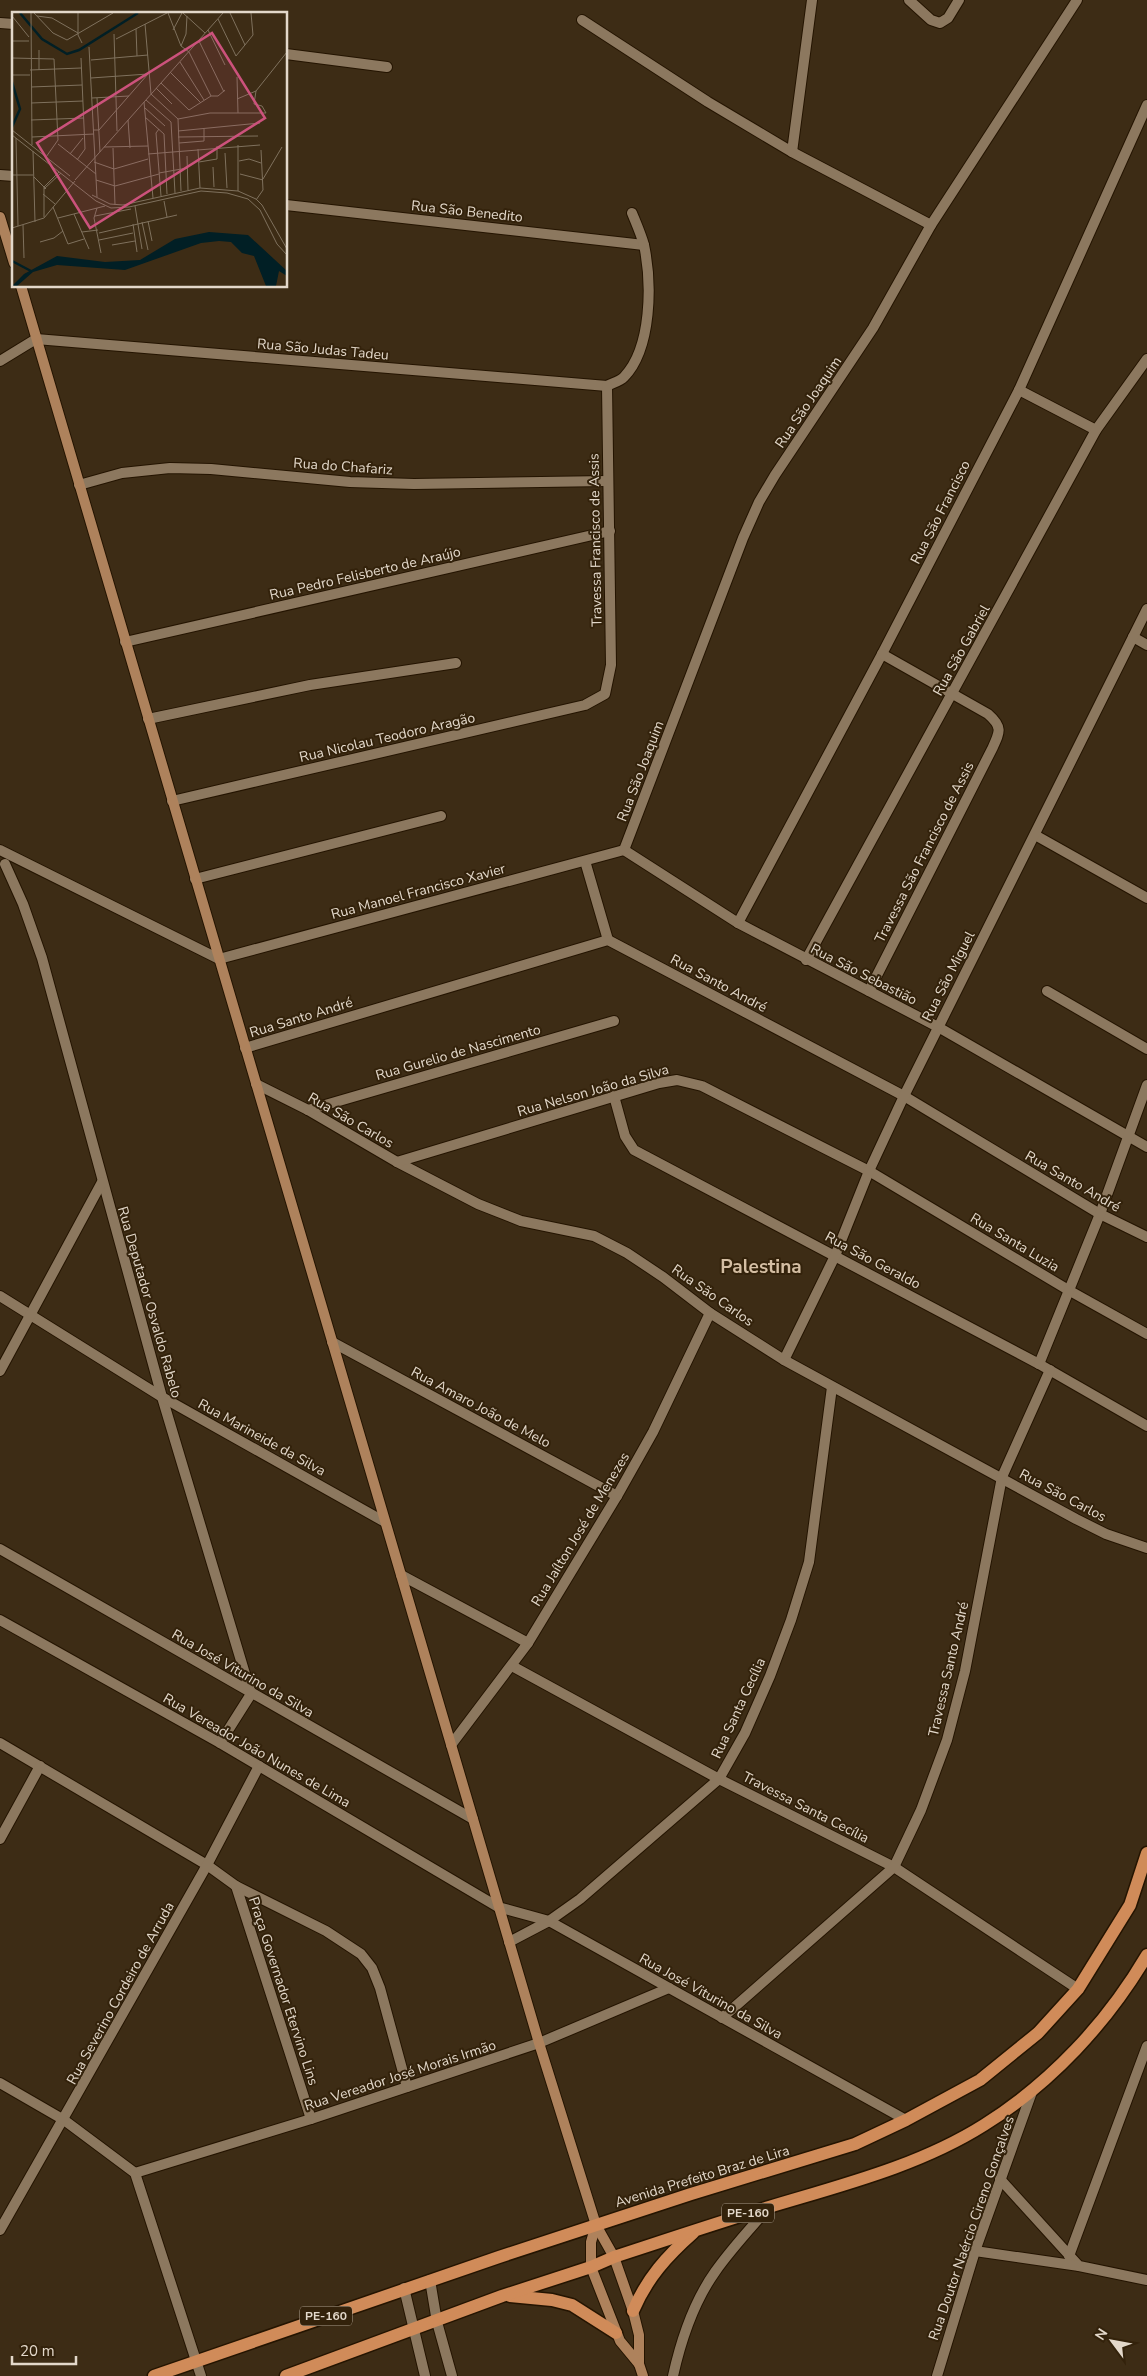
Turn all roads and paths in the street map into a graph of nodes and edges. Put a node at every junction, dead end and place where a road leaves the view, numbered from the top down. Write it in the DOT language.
graph roads {
  1 [pos="812,0"];
  2 [pos="909,0"];
  3 [pos="959,0"];
  4 [pos="1077,0"];
  5 [pos="582,20"];
  6 [pos="288,54"];
  7 [pos="387,66"];
  8 [pos="1147,105"];
  9 [pos="792,152"];
  10 [pos="288,205"];
  11 [pos="632,213"];
  12 [pos="0,217"];
  13 [pos="931,225"];
  14 [pos="644,245"];
  15 [pos="12,256"];
  16 [pos="22,288"];
  17 [pos="36,339"];
  18 [pos="1147,359"];
  19 [pos="0,362"];
  20 [pos="606,386"];
  21 [pos="1019,390"];
  22 [pos="1096,430"];
  23 [pos="608,481"];
  24 [pos="79,485"];
  25 [pos="610,531"];
  26 [pos="1147,609"];
  27 [pos="1132,637"];
  28 [pos="125,642"];
  29 [pos="1147,645"];
  30 [pos="882,654"];
  31 [pos="456,664"];
  32 [pos="605,694"];
  33 [pos="953,694"];
  34 [pos="148,718"];
  35 [pos="172,801"];
  36 [pos="441,816"];
  37 [pos="1035,835"];
  38 [pos="0,850"];
  39 [pos="624,850"];
  40 [pos="8,860"];
  41 [pos="585,861"];
  42 [pos="0,875"];
  43 [pos="195,879"];
  44 [pos="1147,898"];
  45 [pos="738,923"];
  46 [pos="608,940"];
  47 [pos="219,959"];
  48 [pos="806,960"];
  49 [pos="869,991"];
  50 [pos="1047,991"];
  51 [pos="614,1021"];
  52 [pos="938,1027"];
  53 [pos="245,1048"];
  54 [pos="1147,1049"];
  55 [pos="256,1084"];
  56 [pos="1147,1085"];
  57 [pos="614,1096"];
  58 [pos="904,1096"];
  59 [pos="308,1110"];
  60 [pos="1128,1136"];
  61 [pos="1147,1146"];
  62 [pos="397,1162"];
  63 [pos="870,1171"];
  64 [pos="102,1182"];
  65 [pos="1100,1214"];
  66 [pos="1147,1237"];
  67 [pos="835,1256"];
  68 [pos="1070,1291"];
  69 [pos="0,1296"];
  70 [pos="710,1313"];
  71 [pos="31,1314"];
  72 [pos="1147,1334"];
  73 [pos="332,1342"];
  74 [pos="784,1360"];
  75 [pos="1039,1364"];
  76 [pos="1050,1370"];
  77 [pos="0,1371"];
  78 [pos="832,1387"];
  79 [pos="162,1397"];
  80 [pos="1147,1426"];
  81 [pos="1002,1477"];
  82 [pos="617,1496"];
  83 [pos="385,1522"];
  84 [pos="1147,1548"];
  85 [pos="0,1550"];
  86 [pos="400,1575"];
  87 [pos="0,1620"];
  88 [pos="528,1643"];
  89 [pos="512,1666"];
  90 [pos="251,1694"];
  91 [pos="0,1742"];
  92 [pos="220,1743"];
  93 [pos="451,1745"];
  94 [pos="40,1766"];
  95 [pos="259,1766"];
  96 [pos="720,1779"];
  97 [pos="473,1819"];
  98 [pos="0,1839"];
  99 [pos="1147,1853"];
  100 [pos="207,1865"];
  101 [pos="894,1867"];
  102 [pos="236,1886"];
  103 [pos="498,1907"];
  104 [pos="550,1921"];
  105 [pos="509,1942"];
  106 [pos="1147,1955"];
  107 [pos="668,1988"];
  108 [pos="1078,1989"];
  109 [pos="722,2018"];
  110 [pos="539,2043"];
  111 [pos="1147,2046"];
  112 [pos="0,2083"];
  113 [pos="407,2087"];
  114 [pos="1034,2088"];
  115 [pos="310,2119"];
  116 [pos="64,2120"];
  117 [pos="906,2120"];
  118 [pos="135,2173"];
  119 [pos="1000,2180"];
  120 [pos="769,2207"];
  121 [pos="596,2225"];
  122 [pos="0,2230"];
  123 [pos="697,2230"];
  124 [pos="976,2251"];
  125 [pos="1069,2256"];
  126 [pos="614,2257"];
  127 [pos="1079,2266"];
  128 [pos="591,2267"];
  129 [pos="430,2280"];
  130 [pos="1147,2280"];
  131 [pos="404,2288"];
  132 [pos="502,2296"];
  133 [pos="634,2311"];
  134 [pos="437,2322"];
  135 [pos="413,2330"];
  136 [pos="616,2333"];
  137 [pos="196,2361"];
  138 [pos="640,2364"];
  139 [pos="154,2376"];
  140 [pos="202,2376"];
  141 [pos="286,2376"];
  142 [pos="425,2376"];
  143 [pos="452,2376"];
  144 [pos="643,2376"];
  145 [pos="673,2376"];
  146 [pos="937,2376"];
  1 -- 9 [label="street"];
  2 -- 3 [label="street"];
  4 -- 13 [label="street, Rua São Joaquim"];
  5 -- 9 [label="street"];
  6 -- 7 [label="street"];
  8 -- 21 [label="street, Rua São Francisco"];
  9 -- 13 [label="street"];
  10 -- 14 [label="street, Rua São Benedito"];
  11 -- 14 [label="street"];
  12 -- 15 [label="street"];
  13 -- 39 [label="street, Rua São Joaquim"];
  14 -- 20 [label="street"];
  16 -- 17 [label="street"];
  17 -- 19 [label="street"];
  17 -- 20 [label="street, Rua São Judas Tadeu"];
  17 -- 24 [label="street"];
  18 -- 22 [label="street, Rua São Gabriel"];
  20 -- 23 [label="street, Travessa Francisco de Assis"];
  21 -- 22 [label="street"];
  21 -- 30 [label="street, Rua São Francisco"];
  22 -- 33 [label="street, Rua São Gabriel"];
  23 -- 24 [label="street, Rua do Chafariz"];
  23 -- 25 [label="street, Travessa Francisco de Assis"];
  24 -- 28 [label="street"];
  25 -- 28 [label="street, Rua Pedro Felisberto de Araújo"];
  25 -- 32 [label="street, Travessa Francisco de Assis"];
  26 -- 27 [label="street, Rua São Miguel"];
  27 -- 29 [label="street"];
  27 -- 37 [label="street, Rua São Miguel"];
  28 -- 34 [label="street"];
  30 -- 33 [label="street"];
  30 -- 45 [label="street, Rua São Francisco"];
  31 -- 34 [label="street"];
  32 -- 35 [label="street, Rua Nicolau Teodoro Aragão"];
  33 -- 48 [label="street, Rua São Gabriel"];
  33 -- 49 [label="street, Travessa São Francisco de Assis"];
  34 -- 35 [label="street"];
  35 -- 43 [label="street"];
  36 -- 43 [label="street"];
  37 -- 44 [label="street"];
  37 -- 52 [label="street, Rua São Miguel"];
  38 -- 40 [label="street"];
  39 -- 41 [label="street, Rua Manoel Francisco Xavier"];
  39 -- 45 [label="street, Rua São Sebastião"];
  40 -- 42 [label="street"];
  40 -- 47 [label="street"];
  40 -- 64 [label="street, Rua Deputador Osvaldo Rabelo"];
  41 -- 46 [label="street"];
  41 -- 47 [label="street, Rua Manoel Francisco Xavier"];
  43 -- 47 [label="street"];
  45 -- 48 [label="street, Rua São Sebastião"];
  46 -- 53 [label="street, Rua Santo André"];
  46 -- 58 [label="street, Rua Santo André"];
  47 -- 53 [label="street"];
  48 -- 49 [label="street, Rua São Sebastião"];
  49 -- 52 [label="street, Rua São Sebastião"];
  50 -- 54 [label="street"];
  51 -- 59 [label="street, Rua Gurelio de Nascimento"];
  52 -- 58 [label="street, Rua São Miguel"];
  52 -- 60 [label="street, Rua São Sebastião"];
  53 -- 55 [label="street"];
  55 -- 59 [label="street, Rua São Carlos"];
  55 -- 73 [label="street"];
  56 -- 60 [label="street"];
  57 -- 62 [label="street, Rua Nelson João da Silva"];
  57 -- 63 [label="street, Rua Nelson João da Silva"];
  57 -- 67 [label="street, Rua São Geraldo"];
  58 -- 63 [label="street, Rua São Miguel"];
  58 -- 65 [label="street, Rua Santo André"];
  59 -- 62 [label="street, Rua São Carlos"];
  60 -- 61 [label="street, Rua São Sebastião"];
  60 -- 65 [label="street"];
  62 -- 70 [label="street, Rua São Carlos"];
  63 -- 67 [label="street, Rua São Miguel"];
  63 -- 68 [label="street, Rua Santa Luzia"];
  64 -- 71 [label="street"];
  64 -- 79 [label="street, Rua Deputador Osvaldo Rabelo"];
  65 -- 66 [label="street, Rua Santo André"];
  65 -- 68 [label="street"];
  67 -- 74 [label="street, Rua São Miguel"];
  67 -- 75 [label="street, Rua São Geraldo"];
  68 -- 72 [label="street, Rua Santa Luzia"];
  68 -- 75 [label="street"];
  69 -- 71 [label="street, Rua Marineide da Silva"];
  70 -- 74 [label="street, Rua São Carlos"];
  70 -- 82 [label="street, Rua Jaílton José de Menezes"];
  71 -- 77 [label="street"];
  71 -- 79 [label="street, Rua Marineide da Silva"];
  73 -- 82 [label="street, Rua Amaro João de Melo"];
  73 -- 83 [label="street"];
  74 -- 78 [label="street, Rua São Carlos"];
  75 -- 76 [label="street, Rua São Geraldo"];
  76 -- 80 [label="street, Rua São Geraldo"];
  76 -- 81 [label="street, Travessa Santo André"];
  78 -- 81 [label="street, Rua São Carlos"];
  78 -- 96 [label="street, Rua Santa Cecília"];
  79 -- 83 [label="street, Rua Marineide da Silva"];
  79 -- 90 [label="street, Rua Deputador Osvaldo Rabelo"];
  81 -- 84 [label="street, Rua São Carlos"];
  81 -- 101 [label="street, Travessa Santo André"];
  82 -- 88 [label="street, Rua Jaílton José de Menezes"];
  83 -- 86 [label="street"];
  85 -- 90 [label="street, Rua José Viturino da Silva"];
  86 -- 88 [label="street"];
  86 -- 93 [label="street"];
  87 -- 92 [label="street, Rua Vereador João Nunes de Lima"];
  88 -- 89 [label="street, Rua Jaílton José de Menezes"];
  89 -- 93 [label="street, Rua Jaílton José de Menezes"];
  89 -- 96 [label="street, Travessa Santa Cecília"];
  90 -- 92 [label="street"];
  90 -- 97 [label="street, Rua José Viturino da Silva"];
  91 -- 94 [label="street"];
  92 -- 95 [label="street, Rua Vereador João Nunes de Lima"];
  93 -- 97 [label="street"];
  94 -- 98 [label="street"];
  94 -- 100 [label="street"];
  95 -- 100 [label="street, Rua Severino Cordeiro de Arruda"];
  95 -- 103 [label="street, Rua Vereador João Nunes de Lima"];
  96 -- 101 [label="street, Travessa Santa Cecília"];
  96 -- 104 [label="street, Rua Santa Cecília"];
  97 -- 103 [label="street"];
  99 -- 108 [label="main road, Avenida Prefeito Braz de Lira / PE-160"];
  100 -- 102 [label="street"];
  100 -- 116 [label="street, Rua Severino Cordeiro de Arruda"];
  101 -- 108 [label="street, Travessa Santa Cecília"];
  101 -- 109 [label="street, Travessa Santo André"];
  102 -- 113 [label="street, Praça Governador Etervino Lins"];
  102 -- 115 [label="street, Praça Governador Etervino Lins"];
  103 -- 104 [label="street, Rua José Viturino da Silva"];
  103 -- 105 [label="street"];
  104 -- 105 [label="street, Rua Santa Cecília"];
  104 -- 107 [label="street, Rua José Viturino da Silva"];
  105 -- 110 [label="street"];
  106 -- 114 [label="main road, PE-160"];
  107 -- 109 [label="street, Rua José Viturino da Silva"];
  107 -- 110 [label="street, Rua Vereador José Morais Irmão"];
  108 -- 117 [label="main road, Avenida Prefeito Braz de Lira / PE-160"];
  109 -- 117 [label="street, Rua José Viturino da Silva"];
  110 -- 113 [label="street, Rua Vereador José Morais Irmão"];
  110 -- 121 [label="street"];
  111 -- 125 [label="street"];
  112 -- 116 [label="street"];
  113 -- 115 [label="street, Rua Vereador José Morais Irmão"];
  114 -- 119 [label="street, Rua Doutor Naércio Cireno Gonçalves"];
  114 -- 120 [label="main road, PE-160"];
  115 -- 118 [label="street, Rua Vereador José Morais Irmão"];
  116 -- 118 [label="street"];
  116 -- 122 [label="street, Rua Severino Cordeiro de Arruda"];
  117 -- 121 [label="main road, Avenida Prefeito Braz de Lira / PE-160"];
  118 -- 137 [label="street"];
  119 -- 124 [label="street, Rua Doutor Naércio Cireno Gonçalves"];
  119 -- 125 [label="street"];
  120 -- 123 [label="main road, PE-160"];
  120 -- 145 [label="street"];
  121 -- 126 [label="street"];
  121 -- 128 [label="street"];
  121 -- 129 [label="main road, Avenida Prefeito Braz de Lira / PE-160"];
  123 -- 126 [label="main road, PE-160"];
  123 -- 133 [label="main road"];
  124 -- 127 [label="street"];
  124 -- 146 [label="street, Rua Doutor Naércio Cireno Gonçalves"];
  125 -- 127 [label="street"];
  126 -- 128 [label="main road, PE-160"];
  126 -- 133 [label="street"];
  127 -- 130 [label="street"];
  128 -- 132 [label="main road, PE-160"];
  128 -- 136 [label="street"];
  129 -- 131 [label="main road, Avenida Prefeito Braz de Lira / PE-160"];
  129 -- 134 [label="street"];
  131 -- 135 [label="street"];
  131 -- 137 [label="main road, Avenida Prefeito Braz de Lira / PE-160"];
  132 -- 134 [label="main road, PE-160"];
  132 -- 136 [label="main road"];
  133 -- 138 [label="street"];
  134 -- 135 [label="main road, PE-160"];
  134 -- 143 [label="street"];
  135 -- 141 [label="main road, PE-160"];
  135 -- 142 [label="street"];
  136 -- 138 [label="street"];
  137 -- 139 [label="main road, Avenida Prefeito Braz de Lira / PE-160"];
  137 -- 140 [label="street"];
  138 -- 144 [label="street"];
}
